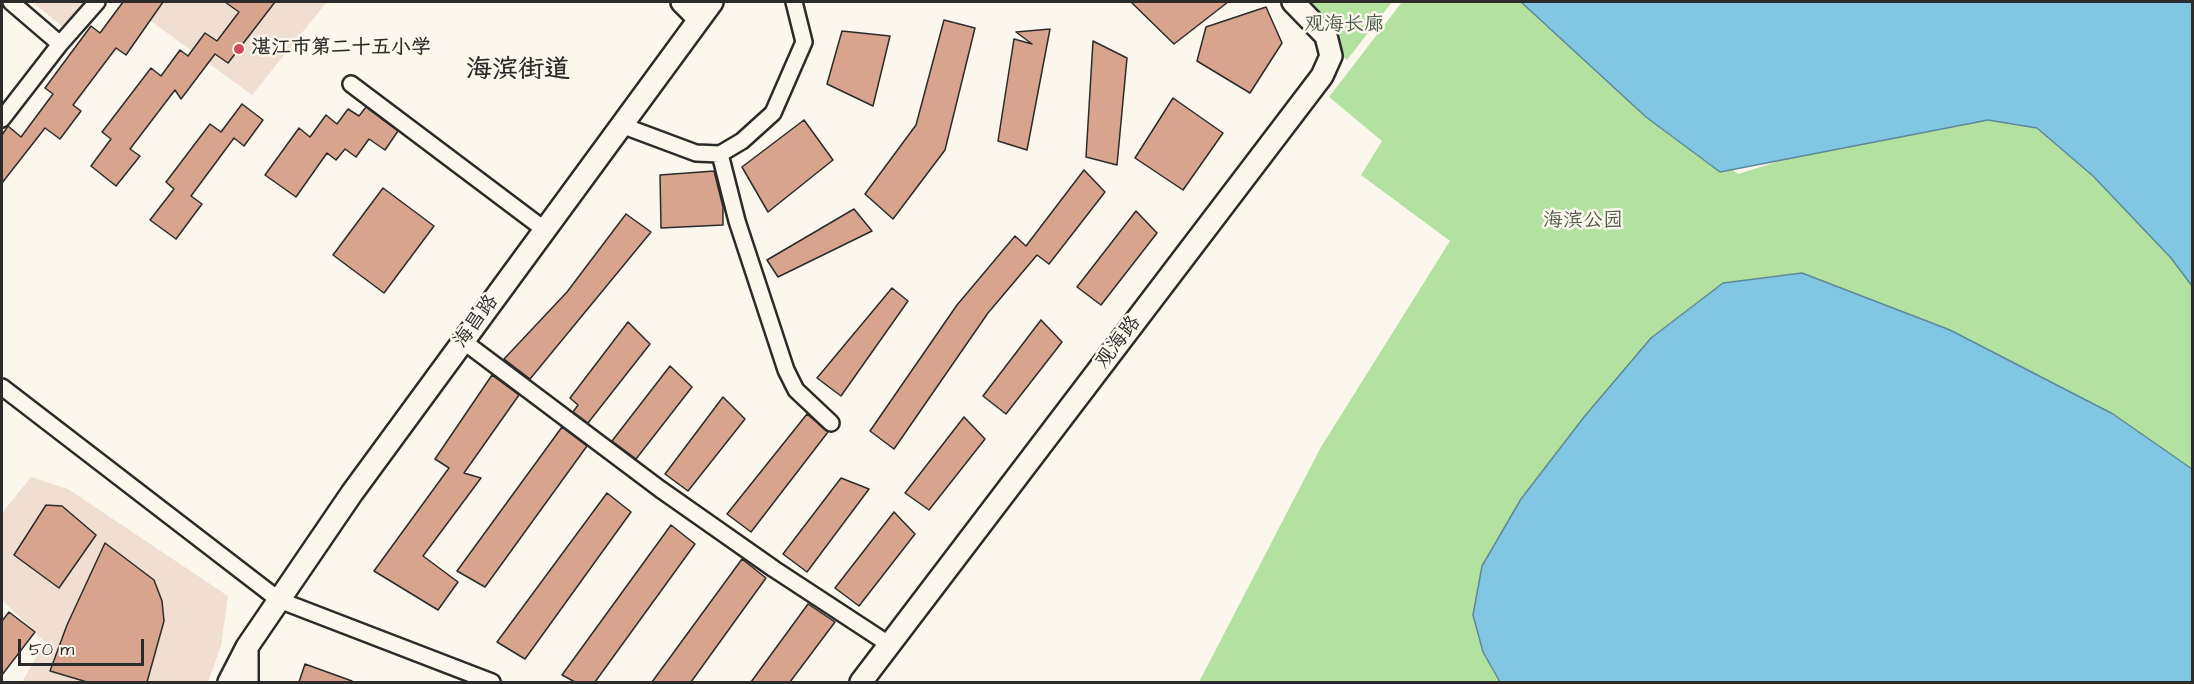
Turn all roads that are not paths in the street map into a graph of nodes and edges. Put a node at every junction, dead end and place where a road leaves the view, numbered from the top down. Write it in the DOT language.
graph roads {
  1 [pos="11,2"];
  2 [pos="97,2"];
  3 [pos="682,2"];
  4 [pos="712,2"];
  5 [pos="794,2"];
  6 [pos="1293,2"];
  7 [pos="699,19"];
  8 [pos="60,44"];
  9 [pos="351,84"];
  10 [pos="2,119"];
  11 [pos="621,125"];
  12 [pos="720,154"];
  13 [pos="545,230"];
  14 [pos="464,341"];
  15 [pos="2,387"];
  16 [pos="831,423"];
  17 [pos="279,600"];
  18 [pos="890,645"];
  19 [pos="247,647"];
  20 [pos="229,682"];
  21 [pos="247,682"];
  22 [pos="492,682"];
  23 [pos="861,682"];
  1 -- 8 [label="street"];
  2 -- 8 [label="street"];
  3 -- 7 [label="street"];
  4 -- 7 [label="street, 海昌路"];
  5 -- 12 [label="street"];
  6 -- 18 [label="street, 观海路"];
  7 -- 11 [label="street, 海昌路"];
  8 -- 10 [label="street"];
  9 -- 13 [label="street"];
  11 -- 12 [label="street"];
  11 -- 13 [label="street, 海昌路"];
  12 -- 16 [label="street"];
  13 -- 14 [label="street, 海昌路"];
  14 -- 17 [label="street, 海昌路"];
  14 -- 18 [label="street"];
  15 -- 17 [label="street"];
  17 -- 19 [label="street, 海昌路"];
  17 -- 22 [label="street"];
  18 -- 23 [label="street, 观海路"];
  19 -- 20 [label="street, 海昌路"];
  19 -- 21 [label="street"];
}
